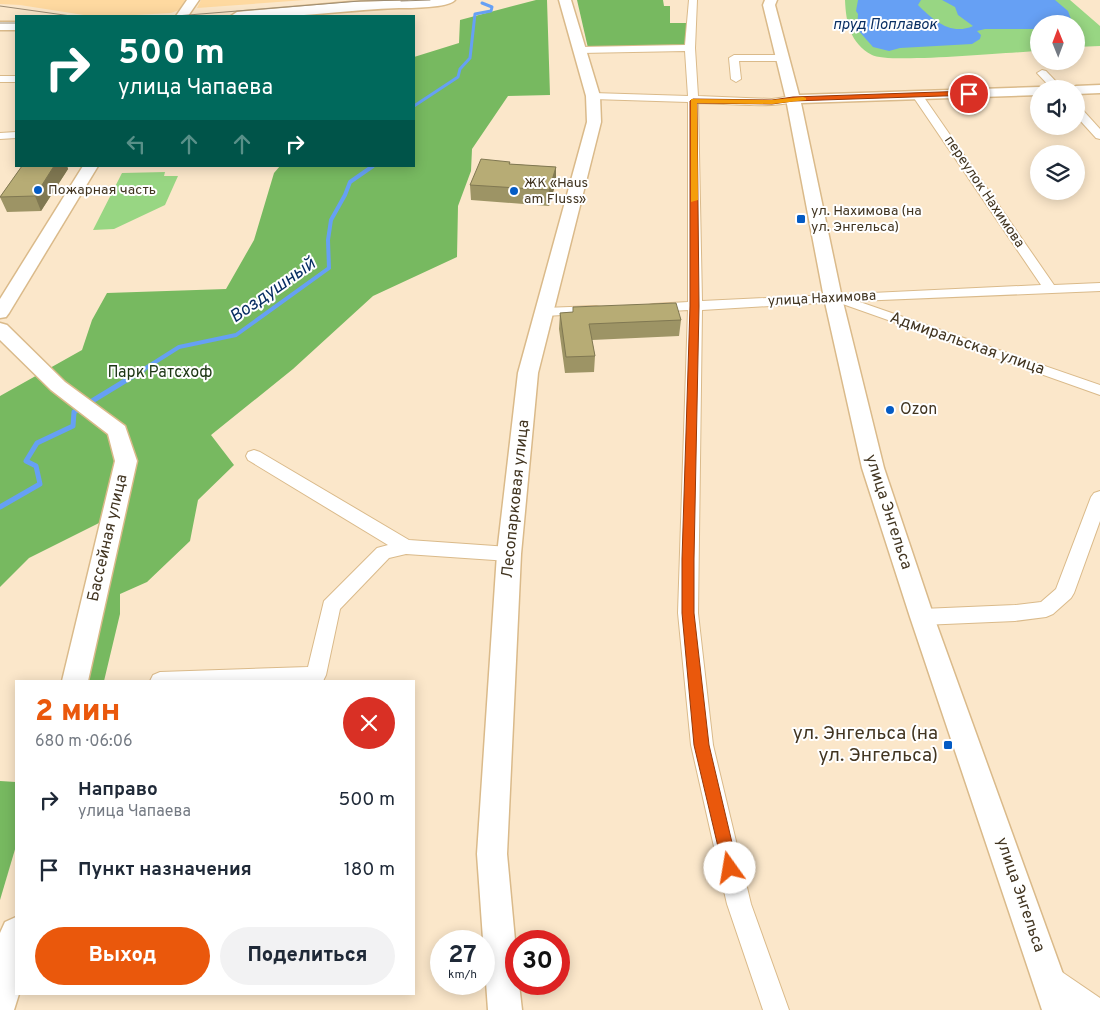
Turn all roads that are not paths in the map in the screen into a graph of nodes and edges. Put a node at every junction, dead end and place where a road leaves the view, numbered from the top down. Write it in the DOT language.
graph roads {
  1 [pos="193,0"];
  2 [pos="449,0"];
  3 [pos="565,0"];
  4 [pos="693,0"];
  5 [pos="771,0"];
  6 [pos="183,15"];
  7 [pos="248,15"];
  8 [pos="0,26"];
  9 [pos="15,26"];
  10 [pos="690,48"];
  11 [pos="580,50"];
  12 [pos="782,58"];
  13 [pos="1042,73"];
  14 [pos="0,79"];
  15 [pos="15,79"];
  16 [pos="736,79"];
  17 [pos="1049,80"];
  18 [pos="1100,89"];
  19 [pos="1085,90"];
  20 [pos="1030,91"];
  21 [pos="917,95"];
  22 [pos="593,96"];
  23 [pos="793,99"];
  24 [pos="693,101"];
  25 [pos="1085,119"];
  26 [pos="15,135"];
  27 [pos="0,136"];
  28 [pos="1100,136"];
  29 [pos="90,167"];
  30 [pos="1100,287"];
  31 [pos="1050,289"];
  32 [pos="833,298"];
  33 [pos="695,306"];
  34 [pos="638,308"];
  35 [pos="610,310"];
  36 [pos="544,312"];
  37 [pos="0,318"];
  38 [pos="1100,390"];
  39 [pos="254,456"];
  40 [pos="1100,497"];
  41 [pos="406,547"];
  42 [pos="509,554"];
  43 [pos="922,618"];
  44 [pos="75,680"];
  45 [pos="186,680"];
  46 [pos="15,937"];
  47 [pos="1049,978"];
  48 [pos="0,1003"];
  49 [pos="505,1010"];
  50 [pos="776,1010"];
  51 [pos="1059,1010"];
  52 [pos="1095,1010"];
  1 -- 6 [label="street"];
  2 -- 7 [label="main road"];
  3 -- 11 [label="street, Лесопарковая улица"];
  4 -- 10 [label="street"];
  5 -- 12 [label="street, улица Энгельса"];
  8 -- 9 [label="main road"];
  10 -- 11 [label="street"];
  10 -- 24 [label="street"];
  11 -- 22 [label="street, Лесопарковая улица"];
  12 -- 16 [label="street"];
  12 -- 23 [label="street, улица Энгельса"];
  13 -- 17 [label="street"];
  14 -- 15 [label="street"];
  18 -- 19 [label="street"];
  20 -- 21 [label="street"];
  21 -- 23 [label="street"];
  21 -- 31 [label="street, переулок Нахимова"];
  22 -- 24 [label="street"];
  22 -- 36 [label="street, Лесопарковая улица"];
  23 -- 24 [label="street"];
  23 -- 32 [label="street, улица Энгельса"];
  24 -- 33 [label="street"];
  25 -- 28 [label="street"];
  26 -- 27 [label="street"];
  29 -- 37 [label="street, Бассейная улица"];
  30 -- 31 [label="street, улица Нахимова"];
  31 -- 32 [label="street, улица Нахимова"];
  32 -- 33 [label="street, улица Нахимова"];
  32 -- 38 [label="street, Адмиральская улица"];
  32 -- 43 [label="street, улица Энгельса"];
  33 -- 34 [label="street, улица Нахимова"];
  33 -- 50 [label="street"];
  35 -- 36 [label="street"];
  36 -- 42 [label="street, Лесопарковая улица"];
  37 -- 44 [label="street, Бассейная улица"];
  39 -- 41 [label="street"];
  40 -- 43 [label="street"];
  41 -- 42 [label="street"];
  41 -- 45 [label="street"];
  42 -- 49 [label="street, Лесопарковая улица"];
  43 -- 47 [label="street, улица Энгельса"];
  46 -- 48 [label="street"];
  47 -- 51 [label="street, улица Энгельса"];
  47 -- 52 [label="street"];
}
